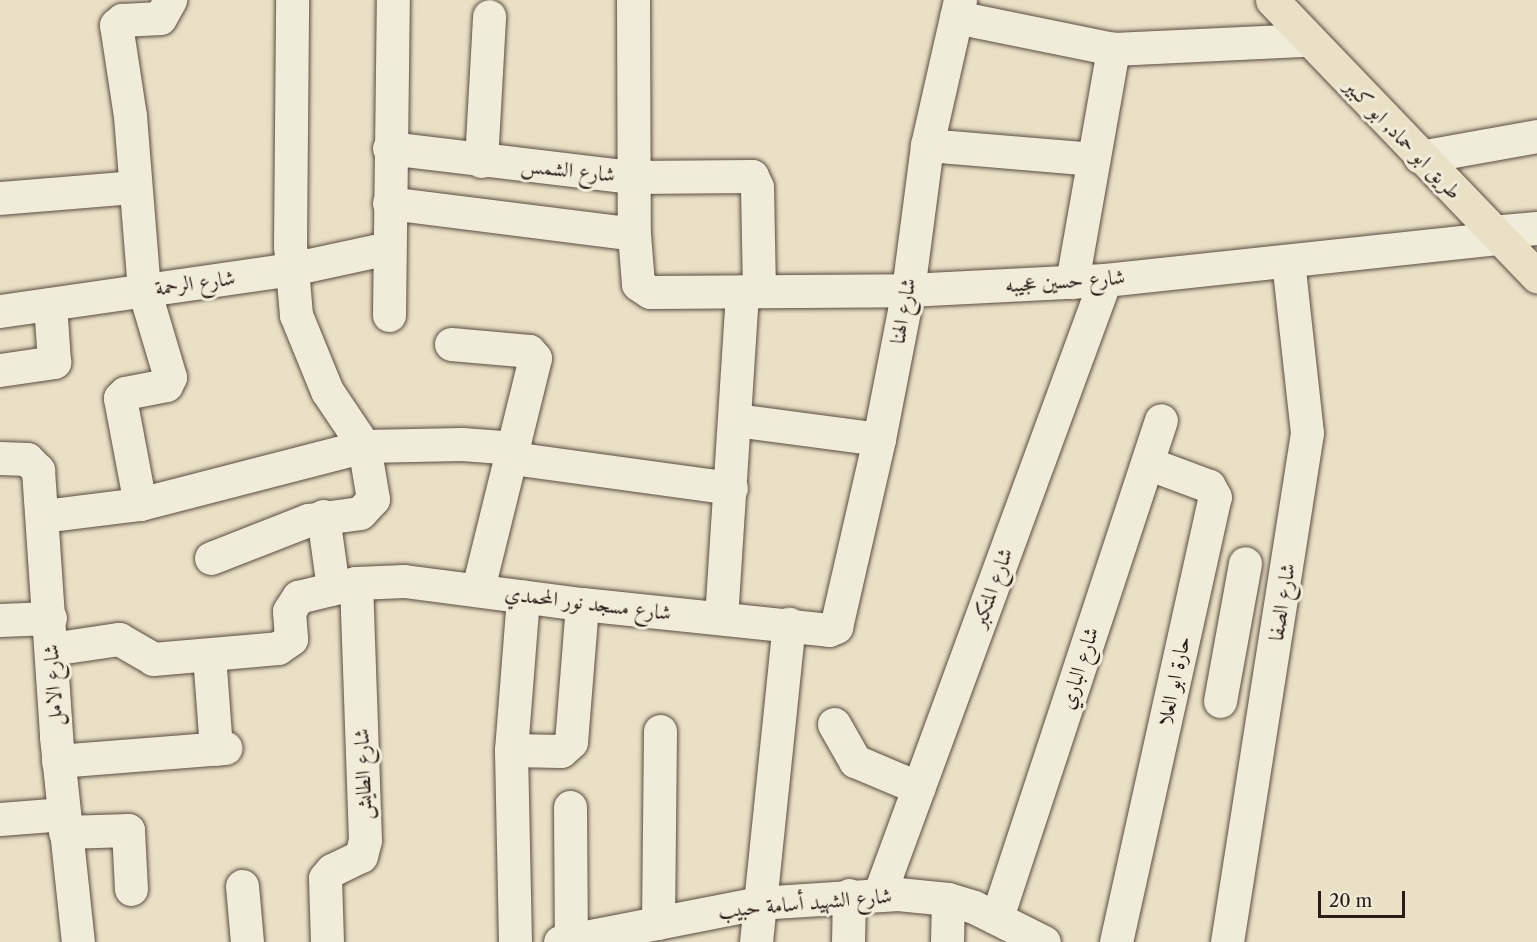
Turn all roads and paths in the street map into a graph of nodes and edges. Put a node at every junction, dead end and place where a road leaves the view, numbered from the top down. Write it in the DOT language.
graph roads {
  1 [pos="170,0"];
  2 [pos="292,0"];
  3 [pos="393,0"];
  4 [pos="633,0"];
  5 [pos="1272,0"];
  6 [pos="958,4"];
  7 [pos="489,16"];
  8 [pos="1307,40"];
  9 [pos="1113,49"];
  10 [pos="1537,136"];
  11 [pos="927,145"];
  12 [pos="389,148"];
  13 [pos="1420,157"];
  14 [pos="1092,159"];
  15 [pos="481,161"];
  16 [pos="632,177"];
  17 [pos="135,187"];
  18 [pos="0,198"];
  19 [pos="388,203"];
  20 [pos="1537,228"];
  21 [pos="634,234"];
  22 [pos="1494,235"];
  23 [pos="388,248"];
  24 [pos="1288,261"];
  25 [pos="291,269"];
  26 [pos="1537,276"];
  27 [pos="1105,280"];
  28 [pos="1072,282"];
  29 [pos="144,290"];
  30 [pos="908,290"];
  31 [pos="751,291"];
  32 [pos="0,297"];
  33 [pos="50,304"];
  34 [pos="0,311"];
  35 [pos="388,315"];
  36 [pos="451,344"];
  37 [pos="0,370"];
  38 [pos="736,420"];
  39 [pos="1161,420"];
  40 [pos="879,439"];
  41 [pos="364,446"];
  42 [pos="513,453"];
  43 [pos="0,458"];
  44 [pos="1147,463"];
  45 [pos="731,488"];
  46 [pos="140,504"];
  47 [pos="43,516"];
  48 [pos="323,516"];
  49 [pos="211,558"];
  50 [pos="1245,563"];
  51 [pos="344,586"];
  52 [pos="478,589"];
  53 [pos="523,596"];
  54 [pos="582,604"];
  55 [pos="721,618"];
  56 [pos="0,620"];
  57 [pos="838,620"];
  58 [pos="789,624"];
  59 [pos="50,633"];
  60 [pos="209,655"];
  61 [pos="1172,691"];
  62 [pos="1220,701"];
  63 [pos="1264,711"];
  64 [pos="834,724"];
  65 [pos="660,731"];
  66 [pos="511,750"];
  67 [pos="58,761"];
  68 [pos="919,788"];
  69 [pos="570,807"];
  70 [pos="0,819"];
  71 [pos="64,823"];
  72 [pos="242,886"];
  73 [pos="131,889"];
  74 [pos="864,895"];
  75 [pos="948,899"];
  76 [pos="758,903"];
  77 [pos="997,916"];
  78 [pos="658,923"];
  79 [pos="581,940"];
  80 [pos="78,942"];
  81 [pos="247,942"];
  82 [pos="327,942"];
  83 [pos="515,942"];
  84 [pos="756,942"];
  85 [pos="848,942"];
  86 [pos="947,942"];
  87 [pos="1044,942"];
  88 [pos="1116,942"];
  89 [pos="1227,942"];
  1 -- 17 [label="street"];
  2 -- 25 [label="street"];
  3 -- 12 [label="street"];
  4 -- 16 [label="street"];
  5 -- 8 [label="main road, طريق ابو حماد, ابو كبير"];
  6 -- 9 [label="street"];
  6 -- 11 [label="street, شارع الهنا"];
  7 -- 15 [label="street"];
  8 -- 9 [label="street"];
  8 -- 13 [label="main road, طريق ابو حماد, ابو كبير"];
  9 -- 14 [label="street"];
  10 -- 13 [label="street"];
  11 -- 14 [label="street"];
  11 -- 30 [label="street, شارع الهنا"];
  12 -- 15 [label="street, شارع الشمس"];
  12 -- 19 [label="street"];
  13 -- 22 [label="main road, طريق ابو حماد, ابو كبير"];
  14 -- 28 [label="street"];
  15 -- 16 [label="street, شارع الشمس"];
  16 -- 21 [label="street"];
  16 -- 31 [label="street, شارع الشمس"];
  17 -- 18 [label="street"];
  17 -- 29 [label="street"];
  19 -- 21 [label="street"];
  19 -- 23 [label="street"];
  20 -- 22 [label="street, شارع حسين عجيبه"];
  21 -- 31 [label="street, شارع حسين عجيبه"];
  22 -- 24 [label="street, شارع حسين عجيبه"];
  22 -- 26 [label="main road, طريق ابو حماد, ابو كبير"];
  23 -- 25 [label="street, شارع الرحمة"];
  23 -- 35 [label="street"];
  24 -- 27 [label="street, شارع حسين عجيبه"];
  24 -- 63 [label="street, شارع الصفا"];
  25 -- 29 [label="street, شارع الرحمة"];
  25 -- 41 [label="street"];
  27 -- 28 [label="street, شارع حسين عجيبه"];
  27 -- 68 [label="street, شارع المتكبر"];
  28 -- 30 [label="street, شارع حسين عجيبه"];
  29 -- 33 [label="street, شارع الرحمة"];
  29 -- 46 [label="street"];
  30 -- 31 [label="street, شارع حسين عجيبه"];
  30 -- 40 [label="street, شارع الهنا"];
  31 -- 38 [label="street"];
  32 -- 34 [label="street"];
  33 -- 34 [label="street, شارع الرحمة"];
  33 -- 37 [label="street"];
  36 -- 42 [label="street"];
  38 -- 40 [label="street"];
  38 -- 45 [label="street"];
  39 -- 44 [label="street, شارع الباري"];
  40 -- 57 [label="street, شارع الهنا"];
  41 -- 42 [label="street"];
  41 -- 46 [label="street"];
  41 -- 48 [label="street"];
  42 -- 45 [label="street"];
  42 -- 52 [label="street"];
  43 -- 47 [label="street, شارع الامل"];
  44 -- 61 [label="street, حارة ابو العلا"];
  44 -- 77 [label="street, شارع الباري"];
  45 -- 55 [label="street"];
  46 -- 47 [label="street"];
  47 -- 59 [label="street, شارع الامل"];
  48 -- 49 [label="street"];
  48 -- 51 [label="street"];
  50 -- 62 [label="street"];
  51 -- 52 [label="street, شارع مسجد نور المحمدي"];
  51 -- 60 [label="street, شارع مسجد نور المحمدي"];
  51 -- 82 [label="street, شارع الطايش"];
  52 -- 53 [label="street, شارع مسجد نور المحمدي"];
  53 -- 54 [label="street, شارع مسجد نور المحمدي"];
  53 -- 66 [label="street"];
  54 -- 55 [label="street, شارع مسجد نور المحمدي"];
  54 -- 66 [label="street"];
  55 -- 58 [label="street, شارع مسجد نور المحمدي"];
  56 -- 59 [label="street"];
  57 -- 58 [label="street, شارع مسجد نور المحمدي"];
  58 -- 76 [label="street"];
  59 -- 60 [label="street"];
  59 -- 67 [label="street, شارع الامل"];
  60 -- 67 [label="street"];
  61 -- 62 [label="street"];
  61 -- 88 [label="street, حارة ابو العلا"];
  62 -- 63 [label="street"];
  63 -- 89 [label="street, شارع الصفا"];
  64 -- 68 [label="street"];
  65 -- 78 [label="street"];
  66 -- 83 [label="street"];
  67 -- 71 [label="street, شارع الامل"];
  68 -- 74 [label="street, شارع المتكبر"];
  69 -- 79 [label="street"];
  70 -- 71 [label="street"];
  71 -- 73 [label="street"];
  71 -- 80 [label="street, شارع الامل"];
  72 -- 81 [label="street"];
  74 -- 75 [label="street, شارع الشهيد أسامة حبيب"];
  74 -- 76 [label="street, شارع الشهيد أسامة حبيب"];
  74 -- 85 [label="street, شارع المتكبر"];
  75 -- 77 [label="street, شارع الشهيد أسامة حبيب"];
  75 -- 86 [label="street"];
  76 -- 78 [label="street, شارع الشهيد أسامة حبيب"];
  76 -- 84 [label="street"];
  77 -- 87 [label="street, شارع الشهيد أسامة حبيب"];
  78 -- 79 [label="street, شارع الشهيد أسامة حبيب"];
}
